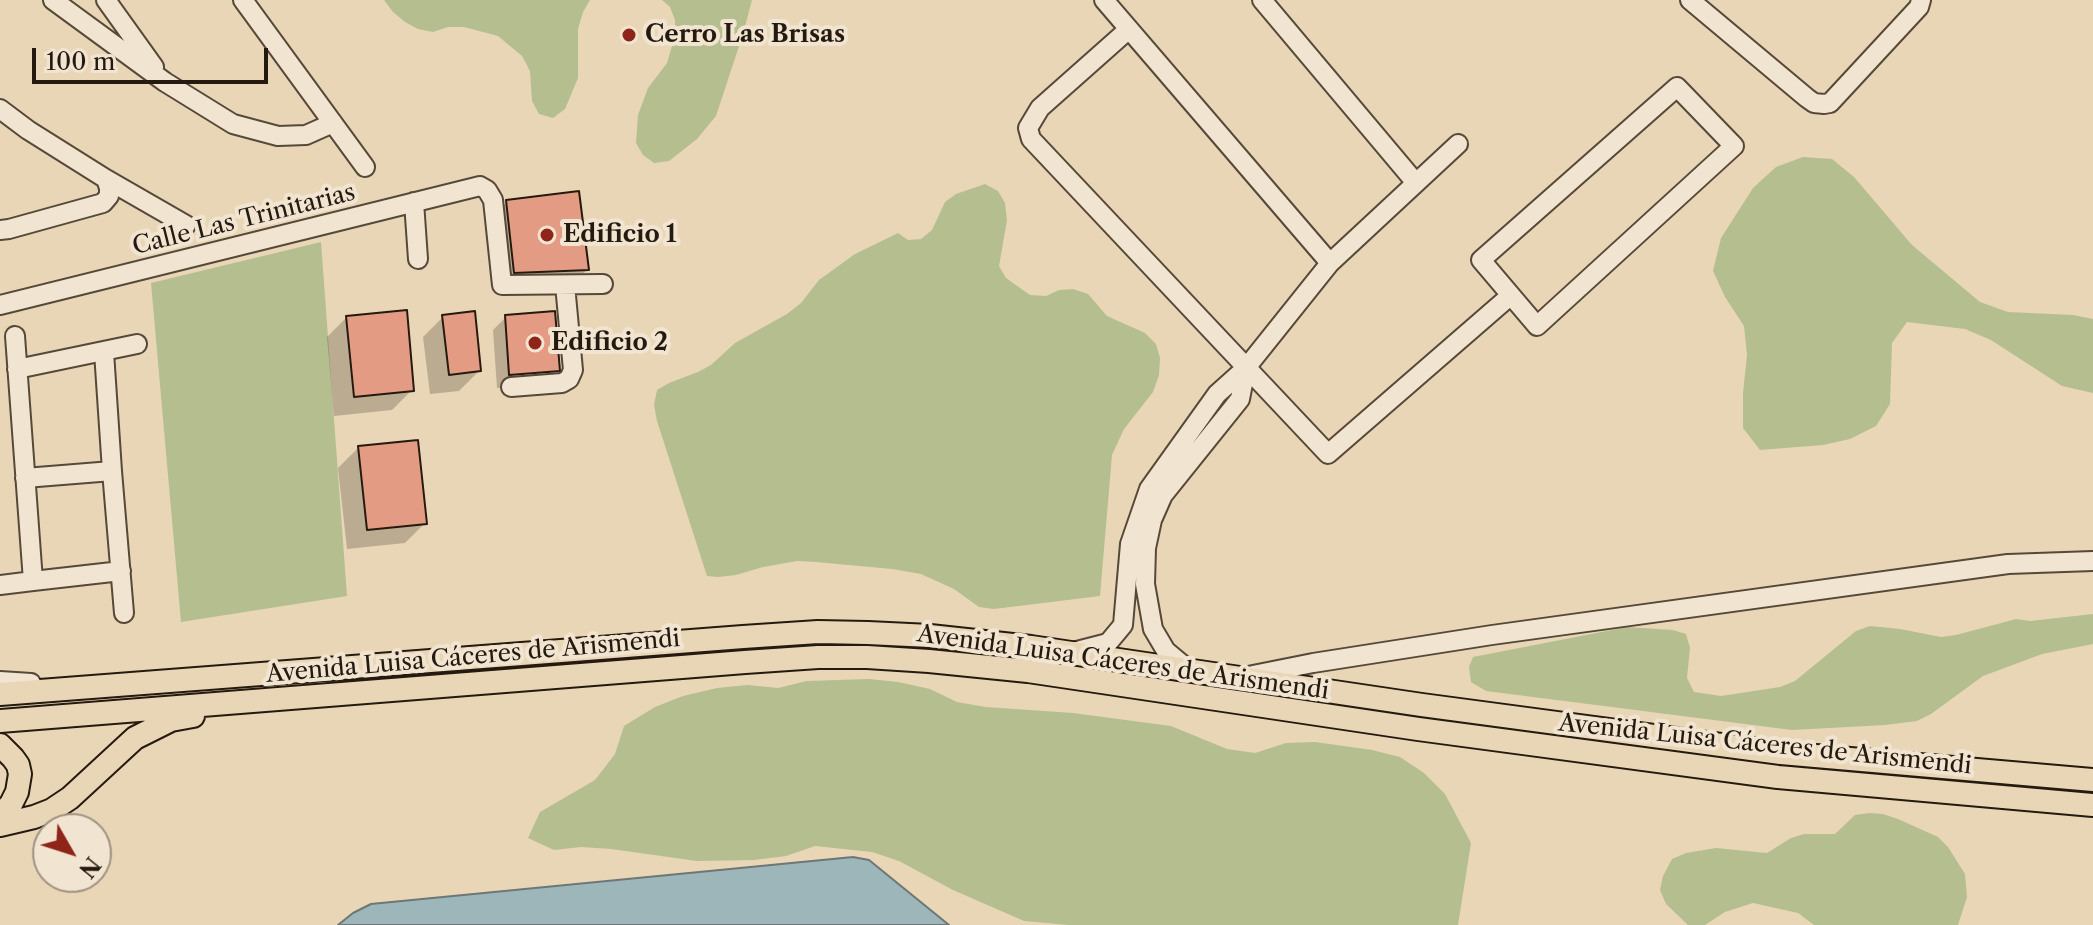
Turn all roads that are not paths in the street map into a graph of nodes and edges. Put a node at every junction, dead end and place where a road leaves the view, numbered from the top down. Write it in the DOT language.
graph roads {
  1 [pos="53,0"];
  2 [pos="106,0"];
  3 [pos="243,0"];
  4 [pos="1104,0"];
  5 [pos="1262,0"];
  6 [pos="1690,0"];
  7 [pos="1921,0"];
  8 [pos="1129,29"];
  9 [pos="165,82"];
  10 [pos="0,109"];
  11 [pos="333,123"];
  12 [pos="1458,144"];
  13 [pos="365,167"];
  14 [pos="106,179"];
  15 [pos="1416,183"];
  16 [pos="414,202"];
  17 [pos="186,225"];
  18 [pos="0,230"];
  19 [pos="418,259"];
  20 [pos="1330,263"];
  21 [pos="603,284"];
  22 [pos="565,285"];
  23 [pos="1510,296"];
  24 [pos="0,305"];
  25 [pos="15,336"];
  26 [pos="137,344"];
  27 [pos="104,352"];
  28 [pos="1246,368"];
  29 [pos="17,369"];
  30 [pos="511,387"];
  31 [pos="1204,413"];
  32 [pos="1218,426"];
  33 [pos="112,471"];
  34 [pos="25,478"];
  35 [pos="1146,518"];
  36 [pos="2093,561"];
  37 [pos="121,571"];
  38 [pos="33,581"];
  39 [pos="0,585"];
  40 [pos="124,613"];
  41 [pos="1070,653"];
  42 [pos="1190,671"];
  43 [pos="1239,678"];
  44 [pos="0,681"];
  45 [pos="89,686"];
  46 [pos="0,694"];
  47 [pos="299,697"];
  48 [pos="0,721"];
  49 [pos="0,745"];
  50 [pos="2093,780"];
  51 [pos="2093,805"];
  52 [pos="0,816"];
  53 [pos="0,825"];
  1 -- 9 [label="street"];
  2 -- 9 [label="street"];
  3 -- 11 [label="street"];
  4 -- 8 [label="street"];
  5 -- 15 [label="street"];
  6 -- 7 [label="street"];
  8 -- 20 [label="street"];
  8 -- 28 [label="street"];
  9 -- 11 [label="street"];
  10 -- 14 [label="street"];
  11 -- 13 [label="street"];
  12 -- 15 [label="street"];
  14 -- 17 [label="street"];
  14 -- 18 [label="street"];
  15 -- 20 [label="street"];
  16 -- 19 [label="street"];
  16 -- 22 [label="street, Calle Las Trinitarias"];
  16 -- 24 [label="street, Calle Las Trinitarias"];
  20 -- 28 [label="street"];
  21 -- 22 [label="street"];
  22 -- 30 [label="street"];
  23 -- 23 [label="street"];
  23 -- 28 [label="street"];
  25 -- 29 [label="street"];
  26 -- 27 [label="street"];
  27 -- 29 [label="street"];
  27 -- 33 [label="street"];
  28 -- 31 [label="street"];
  28 -- 32 [label="street"];
  29 -- 34 [label="street"];
  31 -- 32 [label="street"];
  31 -- 35 [label="street"];
  32 -- 35 [label="street"];
  33 -- 34 [label="street"];
  33 -- 37 [label="street"];
  34 -- 38 [label="street"];
  35 -- 41 [label="street"];
  35 -- 42 [label="street"];
  36 -- 43 [label="street"];
  37 -- 38 [label="street"];
  37 -- 40 [label="street"];
  38 -- 39 [label="street"];
  41 -- 42 [label="main road, Avenida Luisa Cáceres de Arismendi"];
  41 -- 45 [label="main road, Avenida Luisa Cáceres de Arismendi"];
  42 -- 43 [label="main road, Avenida Luisa Cáceres de Arismendi"];
  43 -- 50 [label="main road, Avenida Luisa Cáceres de Arismendi"];
  44 -- 45 [label="street"];
  45 -- 46 [label="main road, Avenida Luisa Cáceres de Arismendi"];
  47 -- 48 [label="main road, Avenida Luisa Cáceres de Arismendi"];
  47 -- 51 [label="main road, Avenida Luisa Cáceres de Arismendi"];
  47 -- 53 [label="main road"];
  49 -- 52 [label="main road"];
}
